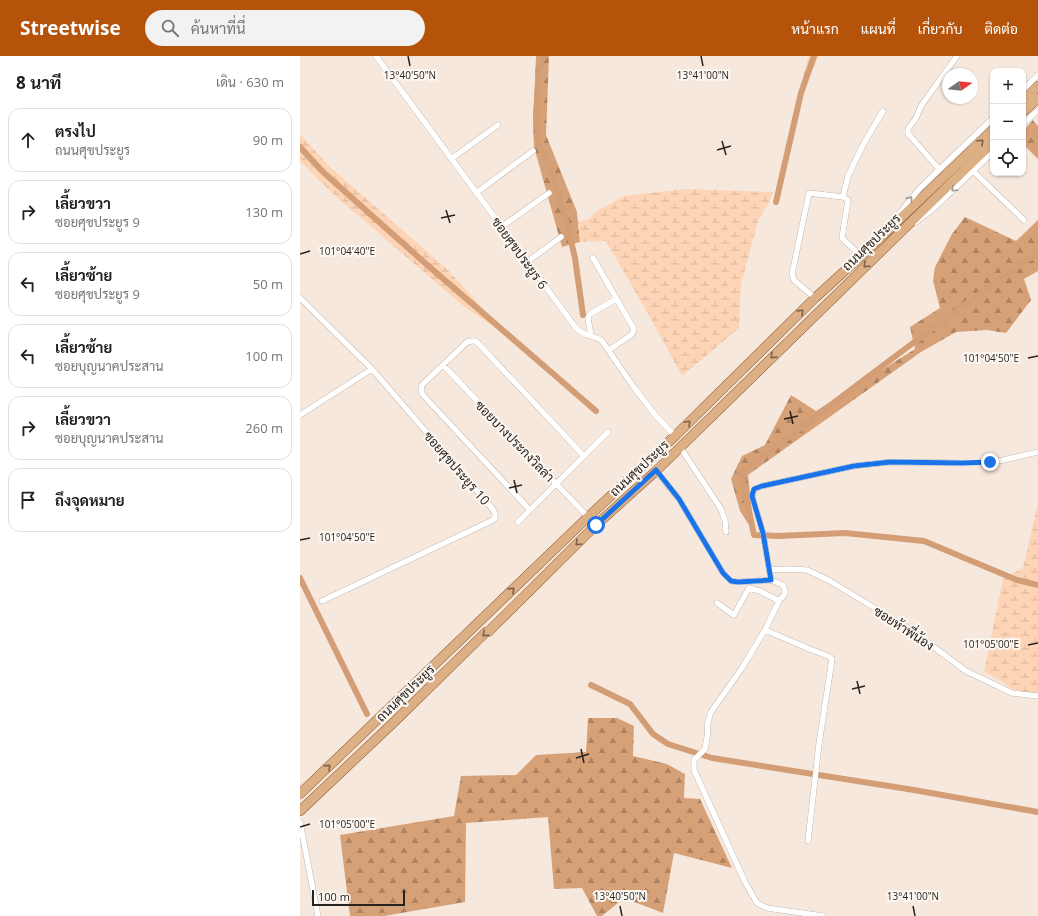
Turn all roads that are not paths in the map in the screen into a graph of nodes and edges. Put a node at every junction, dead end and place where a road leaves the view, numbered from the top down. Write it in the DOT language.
graph roads {
  1 [pos="376,56"];
  2 [pos="957,56"];
  3 [pos="1038,75"];
  4 [pos="1038,86"];
  5 [pos="1026,87"];
  6 [pos="1026,97"];
  7 [pos="1038,98"];
  8 [pos="1026,109"];
  9 [pos="1038,110"];
  10 [pos="882,111"];
  11 [pos="990,121"];
  12 [pos="1026,121"];
  13 [pos="498,125"];
  14 [pos="990,134"];
  15 [pos="990,144"];
  16 [pos="533,151"];
  17 [pos="990,155"];
  18 [pos="971,157"];
  19 [pos="452,159"];
  20 [pos="939,169"];
  21 [pos="973,171"];
  22 [pos="476,193"];
  23 [pos="549,193"];
  24 [pos="843,198"];
  25 [pos="1024,220"];
  26 [pos="501,227"];
  27 [pos="561,237"];
  28 [pos="877,240"];
  29 [pos="884,247"];
  30 [pos="861,256"];
  31 [pos="593,258"];
  32 [pos="527,262"];
  33 [pos="300,298"];
  34 [pos="815,298"];
  35 [pos="616,299"];
  36 [pos="591,336"];
  37 [pos="609,350"];
  38 [pos="443,365"];
  39 [pos="372,369"];
  40 [pos="300,415"];
  41 [pos="608,432"];
  42 [pos="675,436"];
  43 [pos="680,447"];
  44 [pos="1038,452"];
  45 [pos="584,456"];
  46 [pos="656,470"];
  47 [pos="556,484"];
  48 [pos="530,510"];
  49 [pos="588,517"];
  50 [pos="518,522"];
  51 [pos="596,525"];
  52 [pos="726,532"];
  53 [pos="769,570"];
  54 [pos="771,580"];
  55 [pos="751,581"];
  56 [pos="750,588"];
  57 [pos="322,601"];
  58 [pos="779,601"];
  59 [pos="717,603"];
  60 [pos="765,630"];
  61 [pos="1038,696"];
  62 [pos="300,794"];
  63 [pos="300,811"];
  64 [pos="300,822"];
  65 [pos="808,841"];
  66 [pos="318,916"];
  67 [pos="823,916"];
  1 -- 19 [label="street, ซอยศุขประยูร 6"];
  2 -- 20 [label="street"];
  3 -- 5 [label="street"];
  4 -- 6 [label="main road"];
  7 -- 8 [label="main road"];
  9 -- 12 [label="street"];
  10 -- 24 [label="street"];
  11 -- 20 [label="street"];
  13 -- 19 [label="street"];
  18 -- 14 [label="main road, ถนนศุขประยูร, one-way"];
  15 -- 18 [label="main road, ถนนศุขประยูร"];
  16 -- 22 [label="street"];
  17 -- 21 [label="street"];
  18 -- 28 [label="main road, ถนนศุขประยูร"];
  18 -- 29 [label="main road, ถนนศุขประยูร"];
  19 -- 22 [label="street, ซอยศุขประยูร 6"];
  28 -- 20 [label="street, one-way"];
  21 -- 25 [label="street"];
  21 -- 29 [label="street, one-way"];
  22 -- 26 [label="street, ซอยศุขประยูร 6"];
  23 -- 26 [label="street"];
  24 -- 30 [label="street"];
  24 -- 34 [label="street"];
  26 -- 32 [label="street, ซอยศุขประยูร 6"];
  27 -- 32 [label="street"];
  28 -- 30 [label="main road, ถนนศุขประยูร"];
  29 -- 43 [label="main road, ถนนศุขประยูร, one-way"];
  30 -- 34 [label="main road, ถนนศุขประยูร"];
  31 -- 35 [label="street"];
  32 -- 36 [label="street, ซอยศุขประยูร 6"];
  33 -- 39 [label="street, ซอยศุขประยูร 10"];
  42 -- 34 [label="main road, ถนนศุขประยูร, one-way"];
  35 -- 36 [label="street"];
  35 -- 37 [label="street"];
  36 -- 37 [label="street, ซอยศุขประยูร 6"];
  37 -- 42 [label="street, ซอยศุขประยูร 6"];
  38 -- 45 [label="street"];
  38 -- 47 [label="street, ซอยบางประกงวิลล่า"];
  38 -- 48 [label="street"];
  39 -- 40 [label="street"];
  39 -- 57 [label="street, ซอยศุขประยูร 10"];
  41 -- 45 [label="street"];
  42 -- 49 [label="main road, ถนนศุขประยูร"];
  43 -- 46 [label="main road, ถนนศุขประยูร"];
  43 -- 52 [label="street"];
  44 -- 53 [label="street"];
  45 -- 47 [label="street"];
  46 -- 51 [label="main road, ถนนศุขประยูร"];
  46 -- 55 [label="street"];
  47 -- 48 [label="street"];
  47 -- 49 [label="street, ซอยบางประกงวิลล่า"];
  48 -- 50 [label="street"];
  49 -- 51 [label="main road"];
  62 -- 49 [label="main road, ถนนศุขประยูร, one-way"];
  51 -- 63 [label="main road, ถนนศุขประยูร, one-way"];
  53 -- 54 [label="street"];
  53 -- 61 [label="street, ซอยห้าพี่น้อง"];
  54 -- 55 [label="street"];
  54 -- 58 [label="street"];
  55 -- 56 [label="street"];
  56 -- 58 [label="street"];
  56 -- 59 [label="street"];
  58 -- 60 [label="street"];
  60 -- 65 [label="street"];
  60 -- 67 [label="street"];
  64 -- 66 [label="street"];
}
